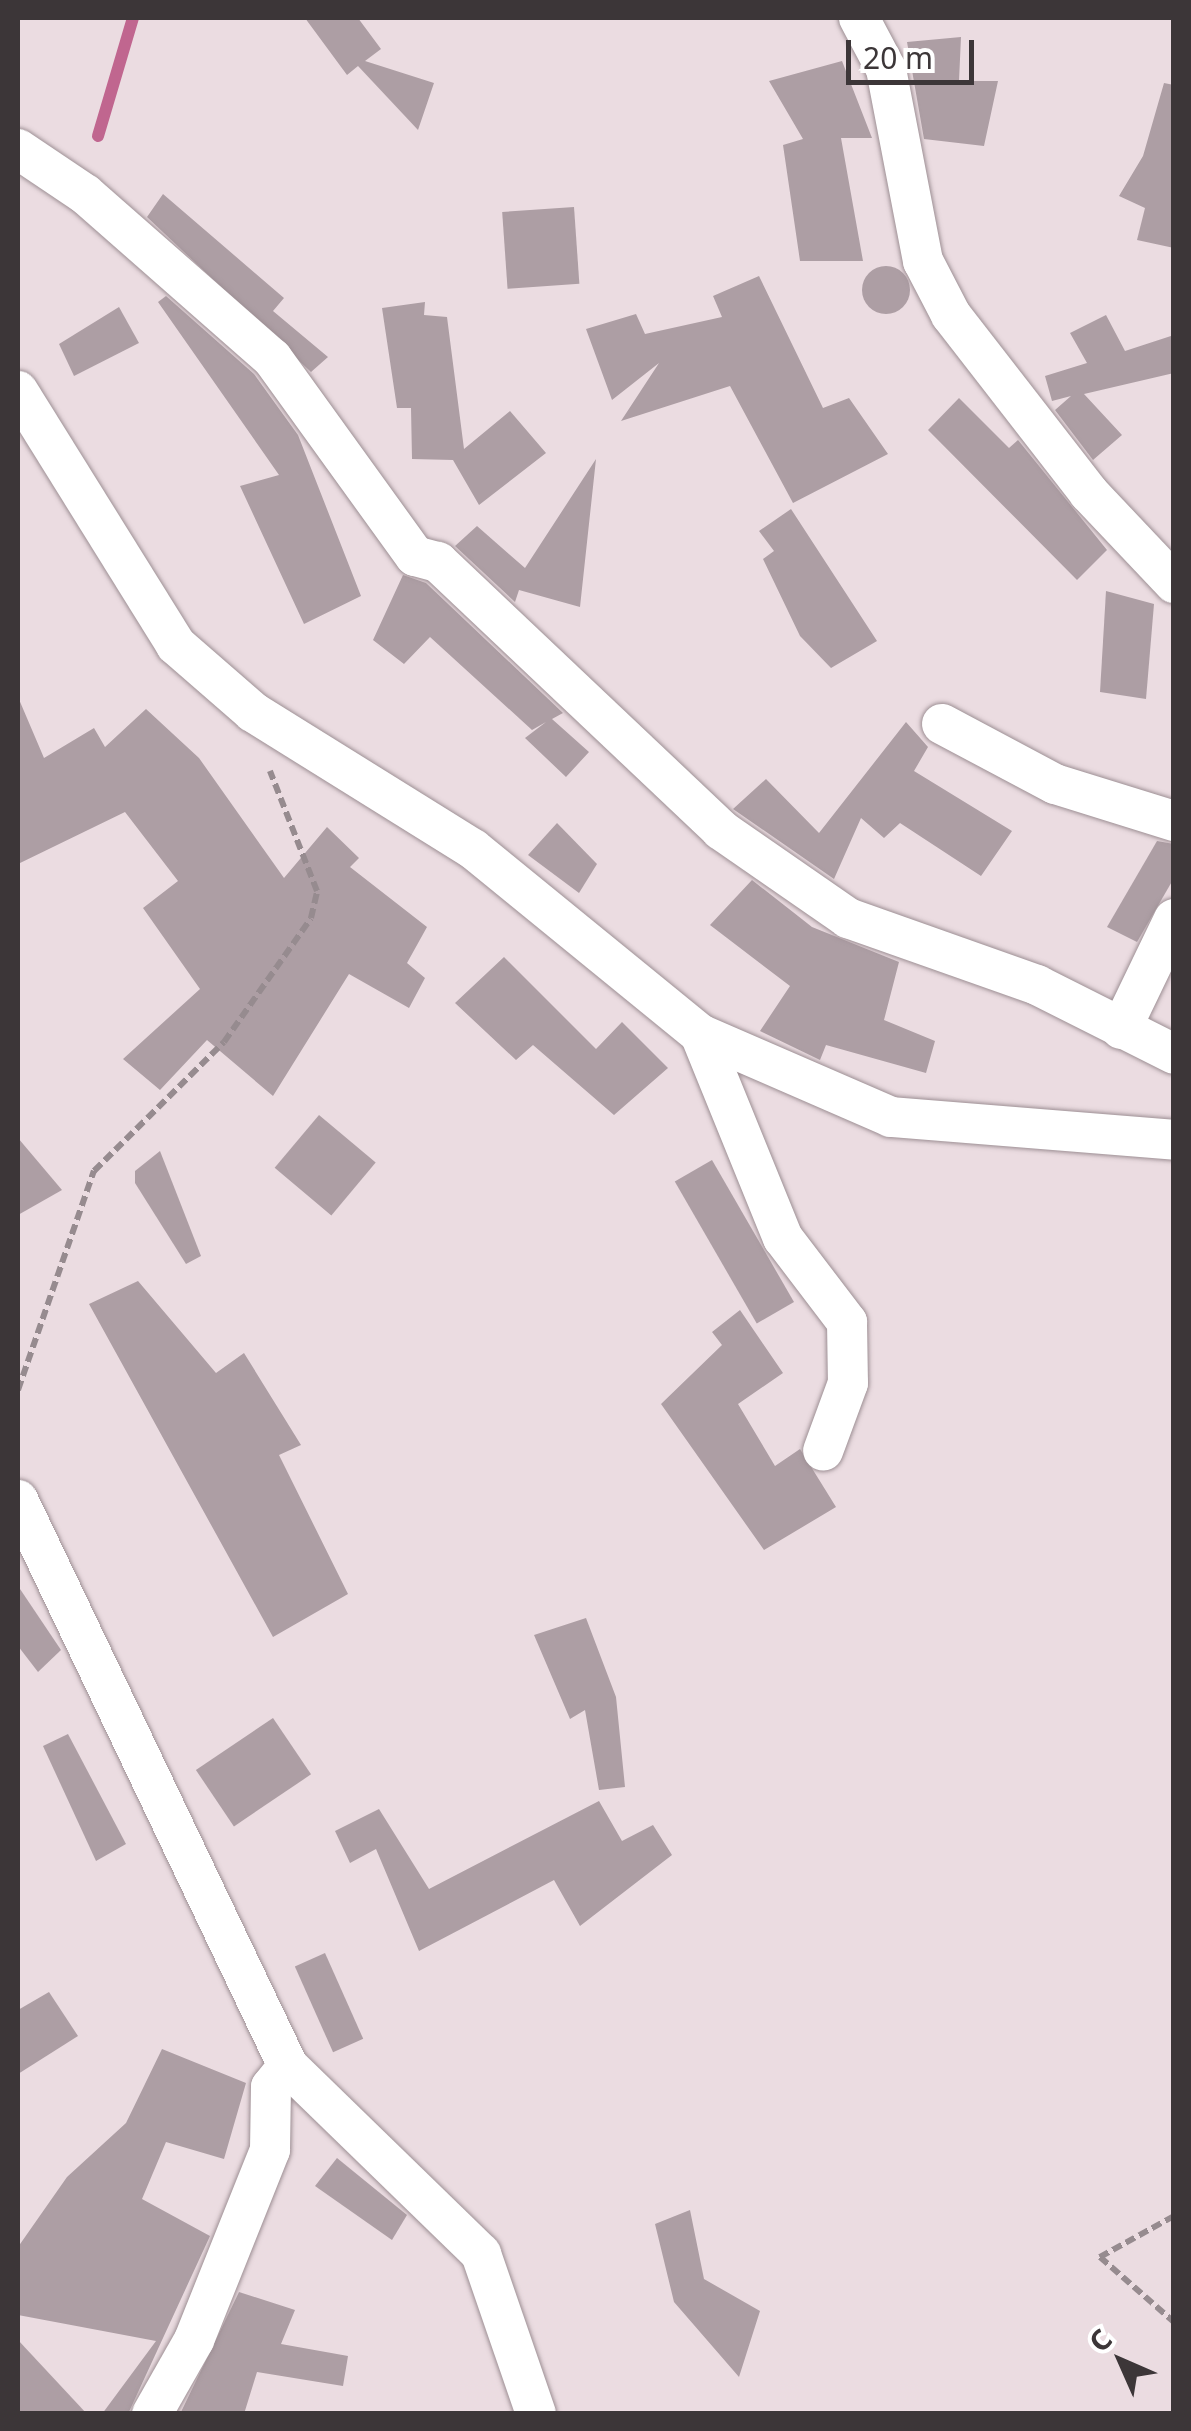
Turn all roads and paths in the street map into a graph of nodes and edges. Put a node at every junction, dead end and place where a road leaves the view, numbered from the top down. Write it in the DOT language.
graph roads {
  1 [pos="859,18"];
  2 [pos="18,149"];
  3 [pos="18,392"];
  4 [pos="1174,583"];
  5 [pos="253,712"];
  6 [pos="942,724"];
  7 [pos="1174,820"];
  8 [pos="1174,919"];
  9 [pos="1121,1029"];
  10 [pos="700,1034"];
  11 [pos="1174,1054"];
  12 [pos="1174,1140"];
  13 [pos="18,1390"];
  14 [pos="823,1451"];
  15 [pos="18,1500"];
  16 [pos="288,2066"];
  17 [pos="1174,2216"];
  18 [pos="1174,2322"];
  19 [pos="152,2414"];
  20 [pos="536,2414"];
  1 -- 4 [label="street"];
  2 -- 9 [label="street"];
  3 -- 5 [label="street"];
  5 -- 10 [label="street"];
  5 -- 13 [label="path"];
  6 -- 7 [label="street"];
  8 -- 9 [label="street"];
  9 -- 11 [label="street"];
  10 -- 12 [label="street"];
  10 -- 14 [label="street"];
  15 -- 16 [label="street"];
  16 -- 19 [label="street"];
  16 -- 20 [label="street"];
  17 -- 18 [label="path"];
}
